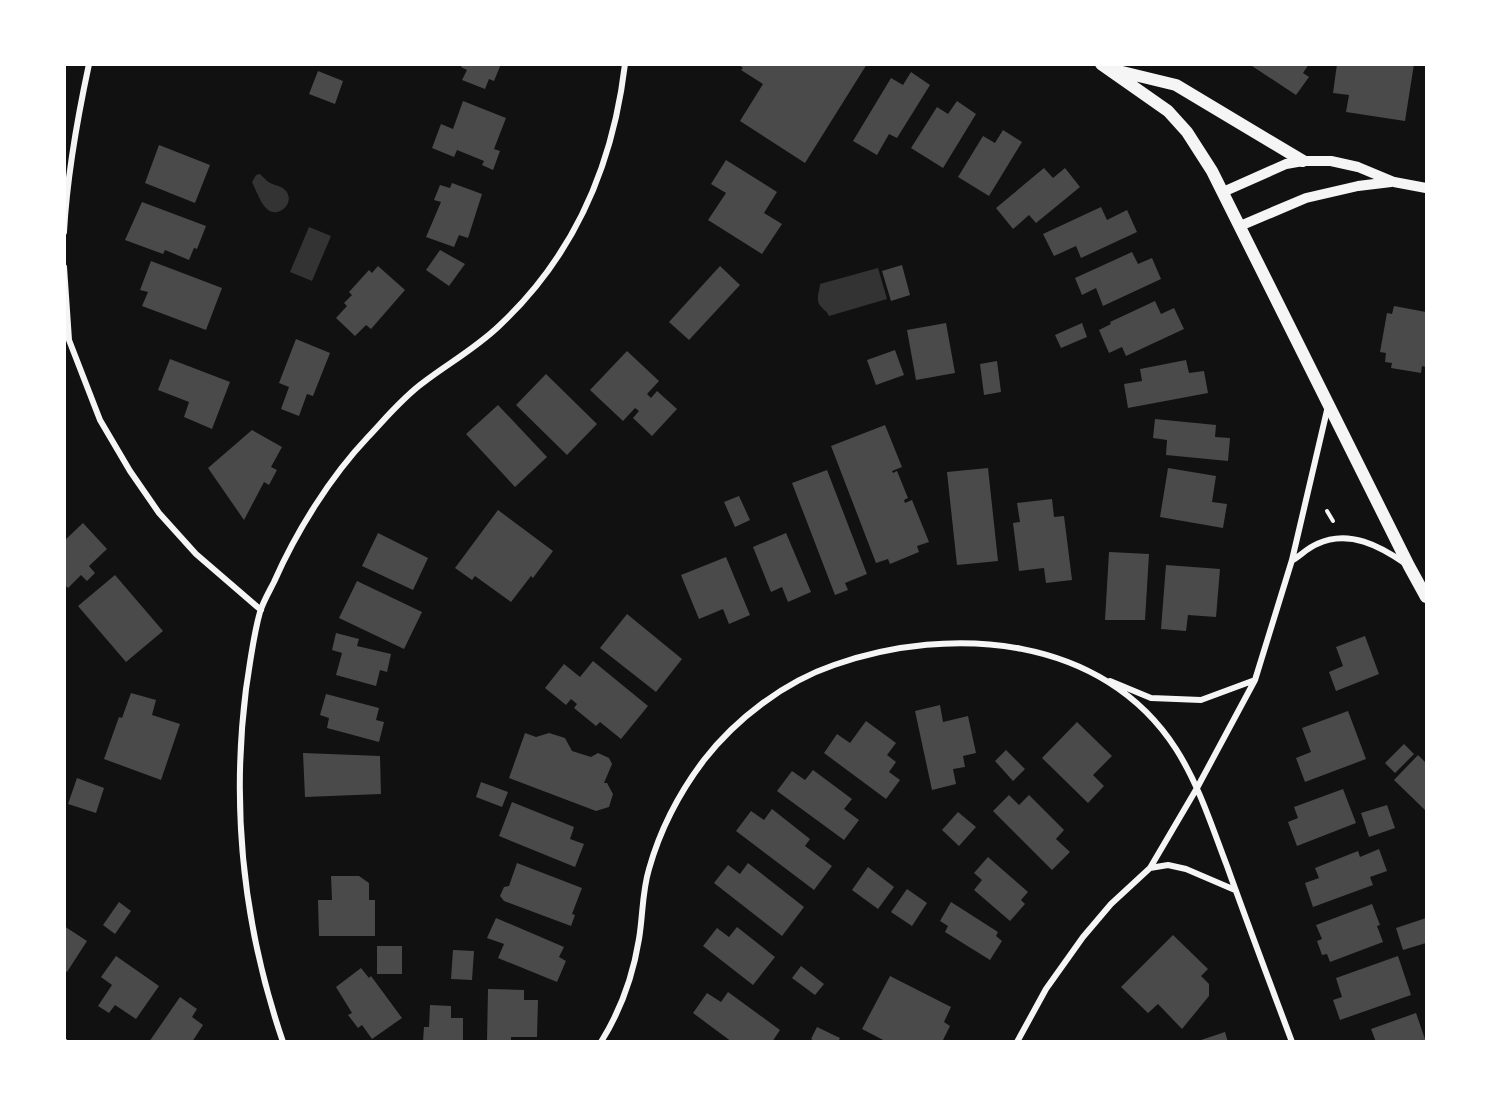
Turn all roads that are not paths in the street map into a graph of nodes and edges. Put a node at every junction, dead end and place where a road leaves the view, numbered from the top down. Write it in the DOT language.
graph roads {
  1 [pos="90,64"];
  2 [pos="625,64"];
  3 [pos="1104,66"];
  4 [pos="1303,161"];
  5 [pos="1394,182"];
  6 [pos="1426,188"];
  7 [pos="1223,192"];
  8 [pos="1240,226"];
  9 [pos="64,232"];
  10 [pos="64,267"];
  11 [pos="69,340"];
  12 [pos="64,347"];
  13 [pos="1328,404"];
  14 [pos="1292,560"];
  15 [pos="1409,566"];
  16 [pos="1426,597"];
  17 [pos="261,610"];
  18 [pos="1101,677"];
  19 [pos="1255,680"];
  20 [pos="1197,788"];
  21 [pos="1150,868"];
  22 [pos="1236,890"];
  23 [pos="284,1041"];
  24 [pos="601,1041"];
  25 [pos="1017,1041"];
  26 [pos="1292,1041"];
  1 -- 9 [label="street"];
  2 -- 17 [label="street"];
  3 -- 4 [label="main road"];
  3 -- 7 [label="main road"];
  4 -- 5 [label="street"];
  4 -- 7 [label="street"];
  5 -- 6 [label="street"];
  5 -- 8 [label="street"];
  7 -- 8 [label="main road"];
  8 -- 13 [label="main road"];
  10 -- 11 [label="street"];
  11 -- 12 [label="street"];
  11 -- 17 [label="street"];
  13 -- 14 [label="street"];
  13 -- 15 [label="main road"];
  14 -- 15 [label="street"];
  14 -- 19 [label="street"];
  15 -- 16 [label="main road"];
  17 -- 23 [label="street"];
  18 -- 19 [label="street"];
  18 -- 20 [label="street"];
  18 -- 24 [label="street"];
  19 -- 20 [label="street"];
  20 -- 21 [label="street"];
  20 -- 22 [label="street"];
  21 -- 22 [label="street"];
  21 -- 25 [label="street"];
  22 -- 26 [label="street"];
}
